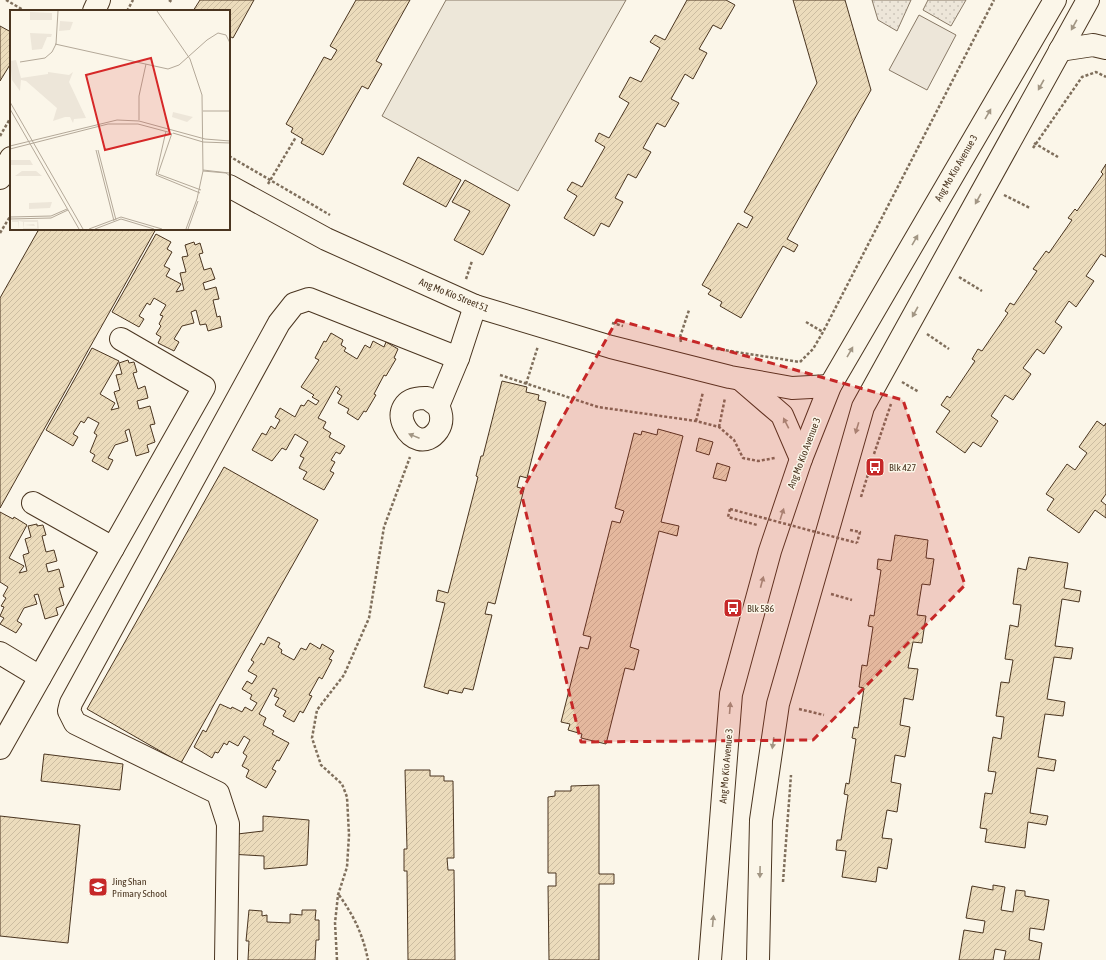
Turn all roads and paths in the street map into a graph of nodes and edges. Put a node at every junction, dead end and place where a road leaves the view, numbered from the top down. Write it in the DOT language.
graph roads {
  1 [pos="6,0"];
  2 [pos="99,0"];
  3 [pos="133,0"];
  4 [pos="169,0"];
  5 [pos="994,0"];
  6 [pos="1055,0"];
  7 [pos="1088,0"];
  8 [pos="173,3"];
  9 [pos="23,10"];
  10 [pos="94,10"];
  11 [pos="128,10"];
  12 [pos="1106,48"];
  13 [pos="1060,50"];
  14 [pos="1096,72"];
  15 [pos="1106,77"];
  16 [pos="10,119"];
  17 [pos="0,136"];
  18 [pos="296,136"];
  19 [pos="1042,148"];
  20 [pos="230,157"];
  21 [pos="1058,157"];
  22 [pos="10,160"];
  23 [pos="276,171"];
  24 [pos="0,178"];
  25 [pos="230,187"];
  26 [pos="1012,200"];
  27 [pos="1030,208"];
  28 [pos="331,215"];
  29 [pos="10,217"];
  30 [pos="0,233"];
  31 [pos="472,261"];
  32 [pos="964,280"];
  33 [pos="466,281"];
  34 [pos="982,291"];
  35 [pos="475,306"];
  36 [pos="689,310"];
  37 [pos="806,322"];
  38 [pos="610,323"];
  39 [pos="625,326"];
  40 [pos="823,332"];
  41 [pos="926,333"];
  42 [pos="680,337"];
  43 [pos="121,339"];
  44 [pos="674,342"];
  45 [pos="688,345"];
  46 [pos="703,347"];
  47 [pos="537,349"];
  48 [pos="949,349"];
  49 [pos="458,358"];
  50 [pos="800,362"];
  51 [pos="500,375"];
  52 [pos="740,379"];
  53 [pos="902,382"];
  54 [pos="526,384"];
  55 [pos="830,386"];
  56 [pos="792,388"];
  57 [pos="703,392"];
  58 [pos="919,392"];
  59 [pos="726,396"];
  60 [pos="438,406"];
  61 [pos="696,420"];
  62 [pos="719,427"];
  63 [pos="418,438"];
  64 [pos="775,458"];
  65 [pos="800,459"];
  66 [pos="871,465"];
  67 [pos="860,498"];
  68 [pos="32,502"];
  69 [pos="762,526"];
  70 [pos="845,528"];
  71 [pos="842,535"];
  72 [pos="840,542"];
  73 [pos="113,548"];
  74 [pos="834,595"];
  75 [pos="852,600"];
  76 [pos="0,653"];
  77 [pos="40,677"];
  78 [pos="796,708"];
  79 [pos="805,710"];
  80 [pos="824,715"];
  81 [pos="796,716"];
  82 [pos="0,748"];
  83 [pos="792,771"];
  84 [pos="782,889"];
  85 [pos="338,895"];
  86 [pos="226,960"];
  87 [pos="337,960"];
  88 [pos="368,960"];
  89 [pos="710,960"];
  90 [pos="758,960"];
  1 -- 9 [label="path"];
  2 -- 10 [label="main road"];
  3 -- 11 [label="path"];
  4 -- 8 [label="path"];
  5 -- 40 [label="path"];
  55 -- 6 [label="main road, Ang Mo Kio Avenue 3, one-way"];
  7 -- 13 [label="main road, one-way"];
  12 -- 13 [label="main road"];
  13 -- 90 [label="main road, one-way"];
  14 -- 15 [label="path"];
  16 -- 17 [label="path"];
  18 -- 23 [label="path"];
  19 -- 21 [label="path"];
  20 -- 28 [label="path"];
  22 -- 24 [label="main road"];
  25 -- 35 [label="main road, Ang Mo Kio Street 51"];
  26 -- 27 [label="path"];
  29 -- 30 [label="path"];
  31 -- 33 [label="path"];
  32 -- 34 [label="path"];
  35 -- 49 [label="main road"];
  35 -- 52 [label="main road, Ang Mo Kio Street 51"];
  36 -- 42 [label="path"];
  37 -- 40 [label="path"];
  38 -- 39 [label="path"];
  40 -- 50 [label="path"];
  41 -- 48 [label="path"];
  43 -- 73 [label="main road"];
  44 -- 45 [label="path"];
  46 -- 50 [label="path"];
  47 -- 54 [label="path"];
  49 -- 60 [label="main road"];
  49 -- 86 [label="main road"];
  50 -- 56 [label="path"];
  51 -- 54 [label="path"];
  52 -- 56 [label="main road, Ang Mo Kio Street 51"];
  65 -- 52 [label="main road, Ang Mo Kio Street 51, one-way"];
  53 -- 58 [label="path"];
  54 -- 61 [label="path"];
  55 -- 56 [label="main road, Ang Mo Kio Street 51"];
  55 -- 65 [label="main road, Ang Mo Kio Avenue 3"];
  57 -- 61 [label="path"];
  59 -- 62 [label="path"];
  60 -- 63 [label="main road"];
  63 -- 60 [label="main road, one-way"];
  61 -- 62 [label="path"];
  62 -- 64 [label="path"];
  63 -- 85 [label="path"];
  89 -- 65 [label="main road, Ang Mo Kio Avenue 3, one-way"];
  66 -- 67 [label="path"];
  68 -- 73 [label="main road"];
  69 -- 70 [label="path, bridge"];
  71 -- 72 [label="path"];
  73 -- 77 [label="main road"];
  74 -- 75 [label="path"];
  76 -- 77 [label="main road"];
  77 -- 82 [label="main road"];
  78 -- 81 [label="path"];
  79 -- 80 [label="path"];
  83 -- 84 [label="path"];
  85 -- 87 [label="path"];
  85 -- 88 [label="path"];
}
